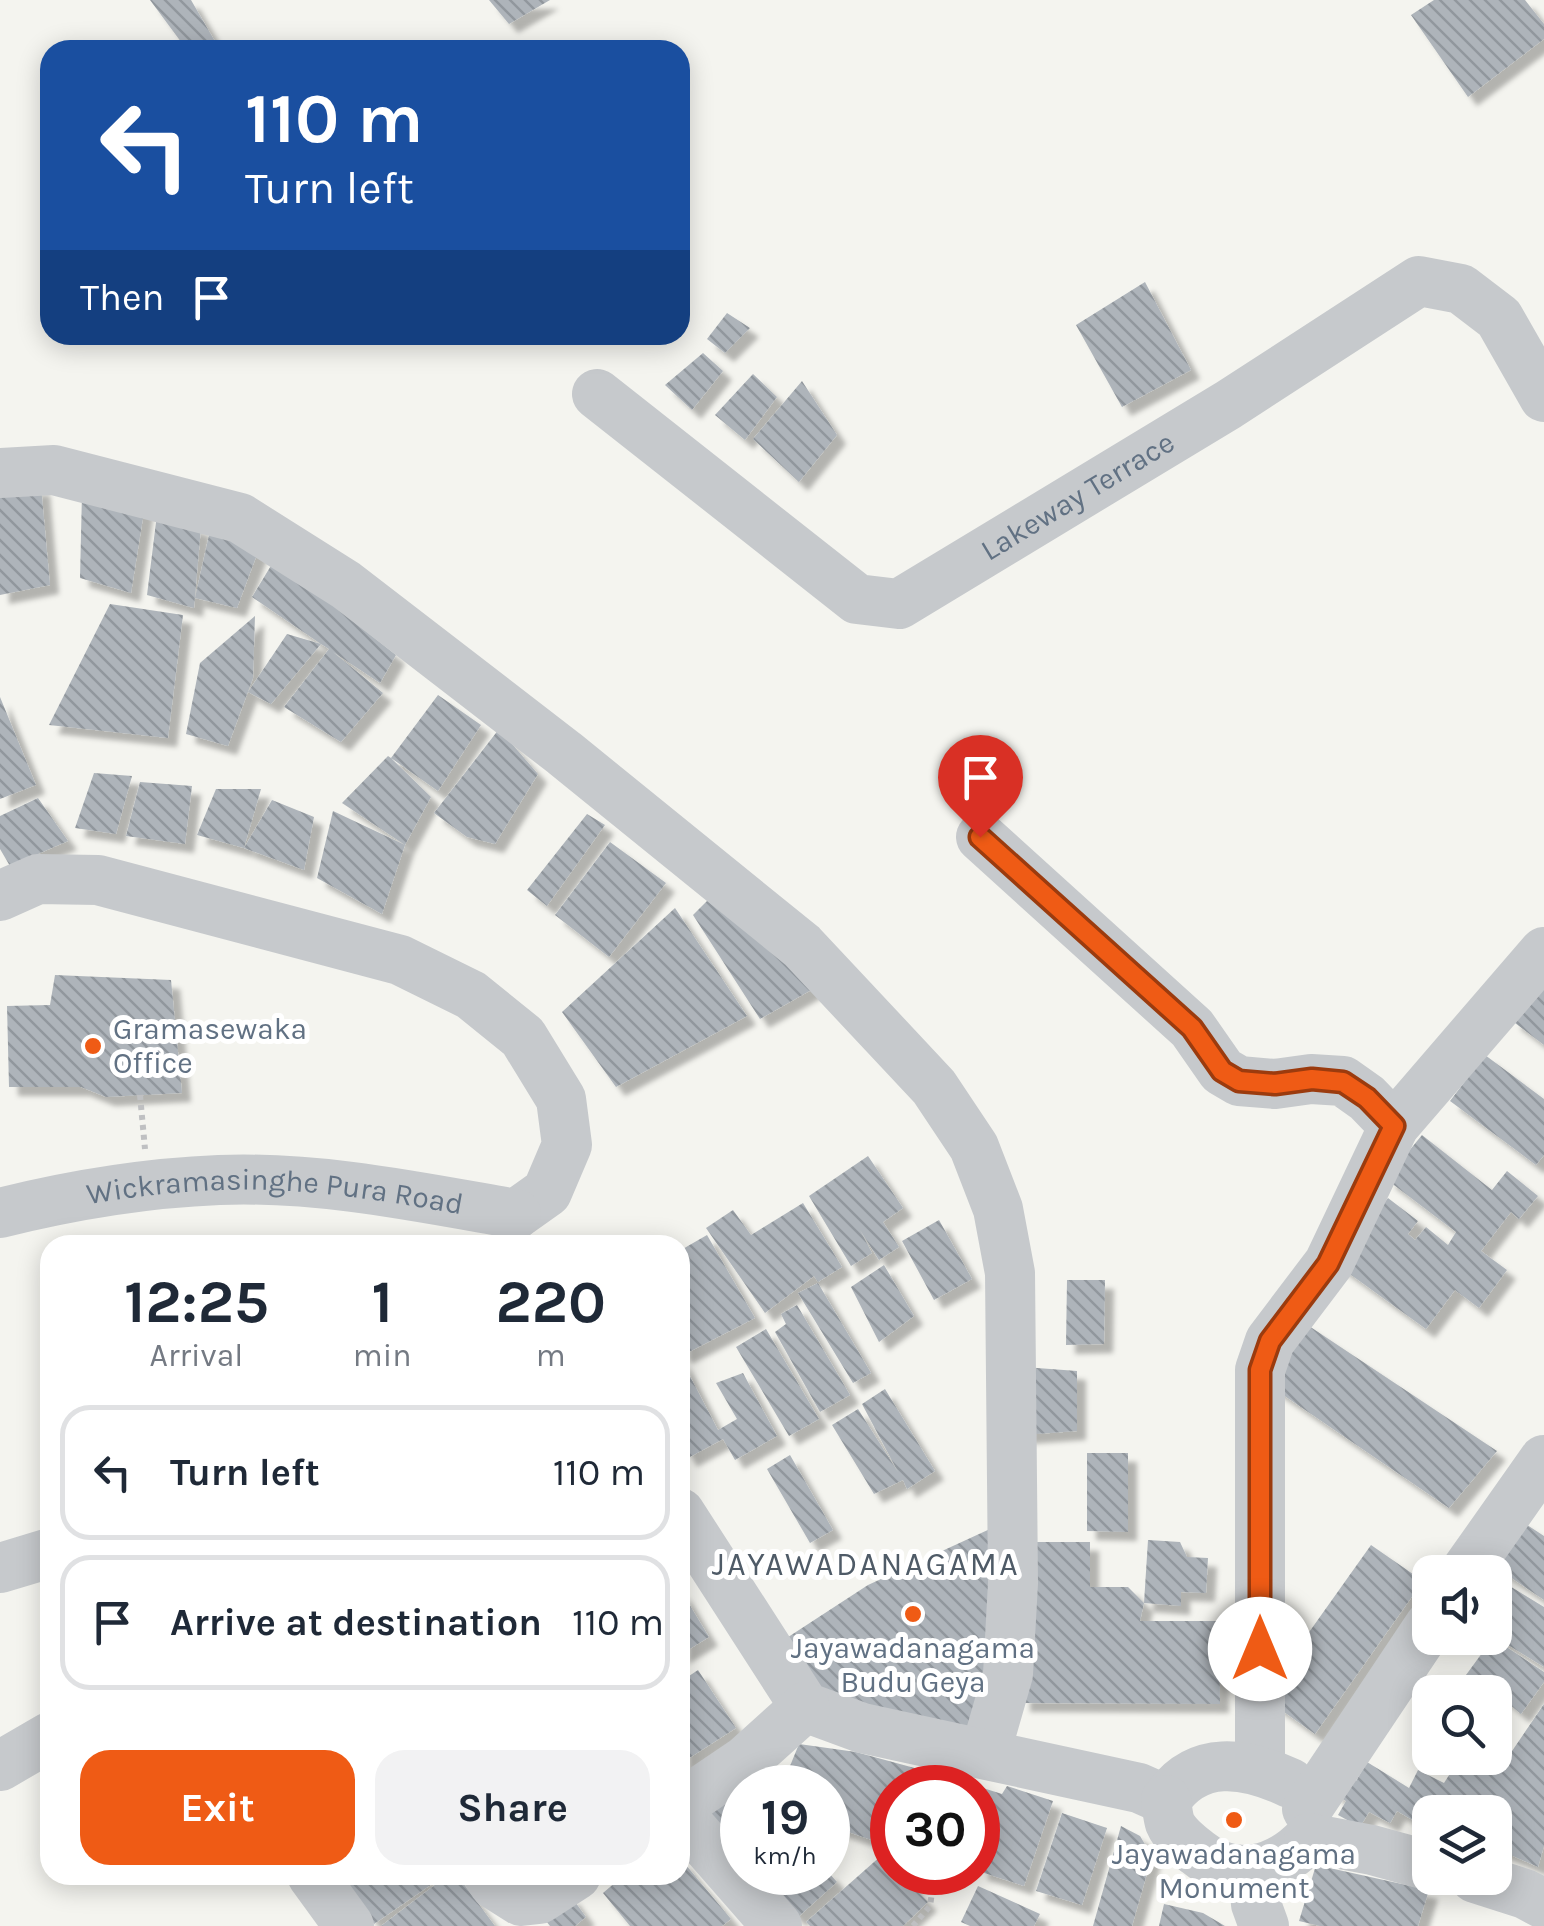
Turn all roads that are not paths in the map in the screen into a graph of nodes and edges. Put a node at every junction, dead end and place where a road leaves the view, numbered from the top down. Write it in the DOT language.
graph roads {
  1 [pos="597,394"];
  2 [pos="1544,397"];
  3 [pos="0,472"];
  4 [pos="980,837"];
  5 [pos="0,896"];
  6 [pos="1544,952"];
  7 [pos="1394,1126"];
  8 [pos="0,1213"];
  9 [pos="520,1230"];
  10 [pos="1544,1460"];
  11 [pos="690,1528"];
  12 [pos="1477,1555"];
  13 [pos="40,1556"];
  14 [pos="0,1568"];
  15 [pos="1412,1654"];
  16 [pos="804,1707"];
  17 [pos="40,1743"];
  18 [pos="984,1754"];
  19 [pos="0,1766"];
  20 [pos="1260,1769"];
  21 [pos="690,1798"];
  22 [pos="1166,1800"];
  23 [pos="1308,1823"];
  24 [pos="690,1826"];
  25 [pos="1412,1861"];
  26 [pos="1253,1869"];
  27 [pos="319,1885"];
  28 [pos="496,1885"];
  29 [pos="561,1885"];
  30 [pos="1512,1890"];
  31 [pos="1544,1904"];
  32 [pos="350,1926"];
  33 [pos="777,1926"];
  34 [pos="1264,1926"];
  1 -- 2 [label="street, Lakeway Terrace"];
  3 -- 18 [label="street"];
  4 -- 7 [label="street"];
  5 -- 9 [label="street"];
  6 -- 7 [label="street"];
  7 -- 20 [label="street"];
  8 -- 9 [label="street, Wickramasinghe Pura Road"];
  10 -- 12 [label="street"];
  11 -- 16 [label="street"];
  13 -- 14 [label="street"];
  15 -- 23 [label="street"];
  16 -- 18 [label="street"];
  16 -- 21 [label="street"];
  17 -- 19 [label="street"];
  18 -- 22 [label="street"];
  20 -- 22 [label="street"];
  20 -- 23 [label="street"];
  22 -- 26 [label="street"];
  23 -- 25 [label="street"];
  23 -- 26 [label="street"];
  24 -- 33 [label="street"];
  26 -- 34 [label="street"];
  27 -- 32 [label="street"];
  28 -- 29 [label="street"];
  30 -- 31 [label="street"];
}
